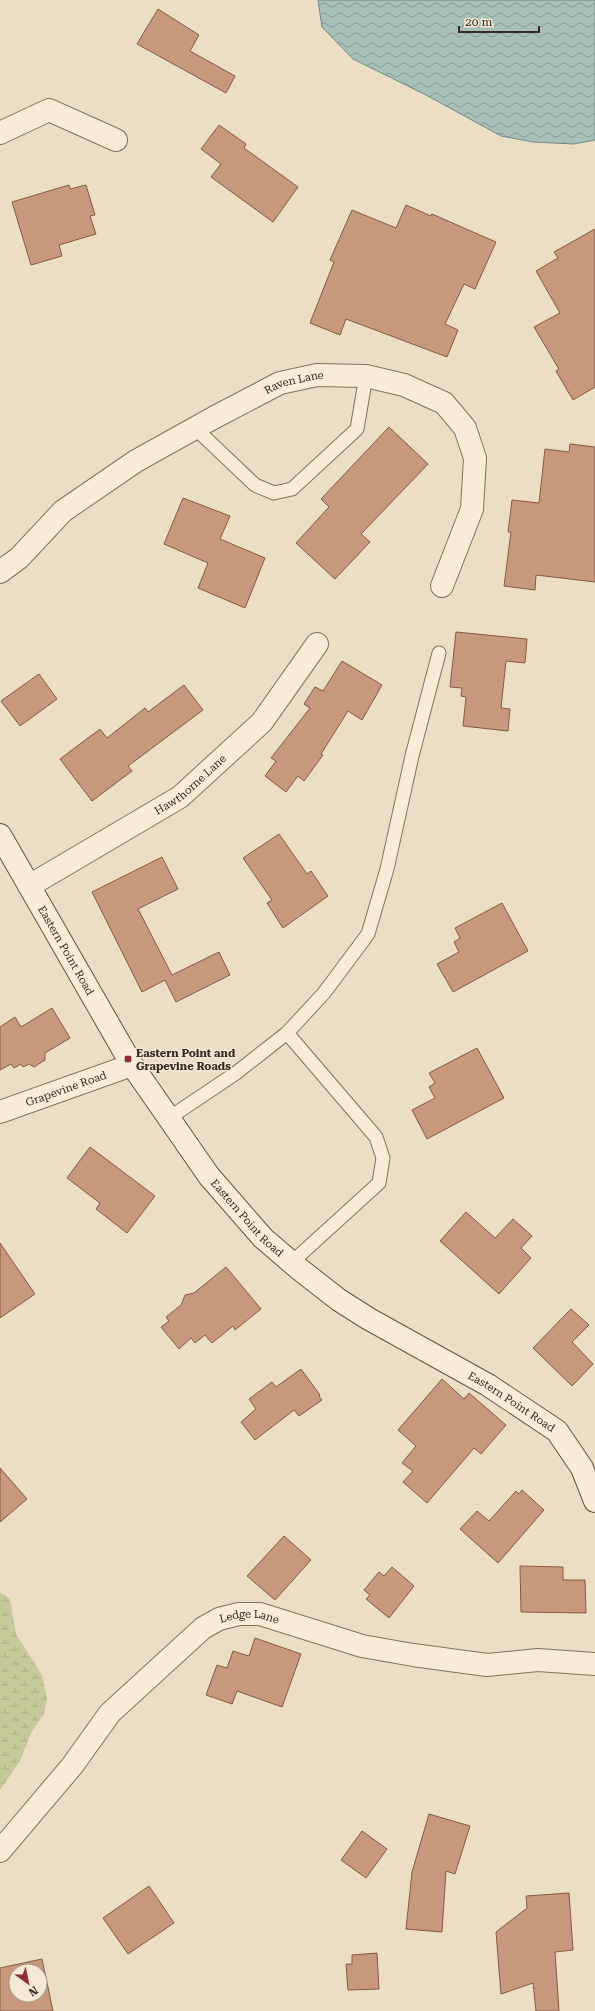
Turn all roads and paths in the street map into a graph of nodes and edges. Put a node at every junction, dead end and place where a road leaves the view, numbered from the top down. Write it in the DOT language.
graph roads {
  1 [pos="0,133"];
  2 [pos="116,140"];
  3 [pos="366,376"];
  4 [pos="195,428"];
  5 [pos="0,572"];
  6 [pos="442,586"];
  7 [pos="317,644"];
  8 [pos="439,653"];
  9 [pos="0,834"];
  10 [pos="29,886"];
  11 [pos="287,1033"];
  12 [pos="132,1065"];
  13 [pos="0,1112"];
  14 [pos="168,1118"];
  15 [pos="291,1263"];
  16 [pos="593,1487"];
  17 [pos="595,1664"];
  18 [pos="0,1851"];
  1 -- 2 [label="street"];
  3 -- 4 [label="street, Raven Lane"];
  3 -- 4 [label="lane"];
  3 -- 6 [label="street, Raven Lane"];
  4 -- 5 [label="street, Raven Lane"];
  7 -- 10 [label="street, Hawthorne Lane"];
  8 -- 11 [label="lane"];
  9 -- 10 [label="street, Eastern Point Road"];
  10 -- 12 [label="street, Eastern Point Road"];
  11 -- 14 [label="lane"];
  11 -- 15 [label="lane"];
  12 -- 13 [label="street, Grapevine Road"];
  12 -- 14 [label="street, Eastern Point Road"];
  14 -- 15 [label="street, Eastern Point Road"];
  15 -- 16 [label="street, Eastern Point Road"];
  17 -- 18 [label="street, Ledge Lane"];
}
